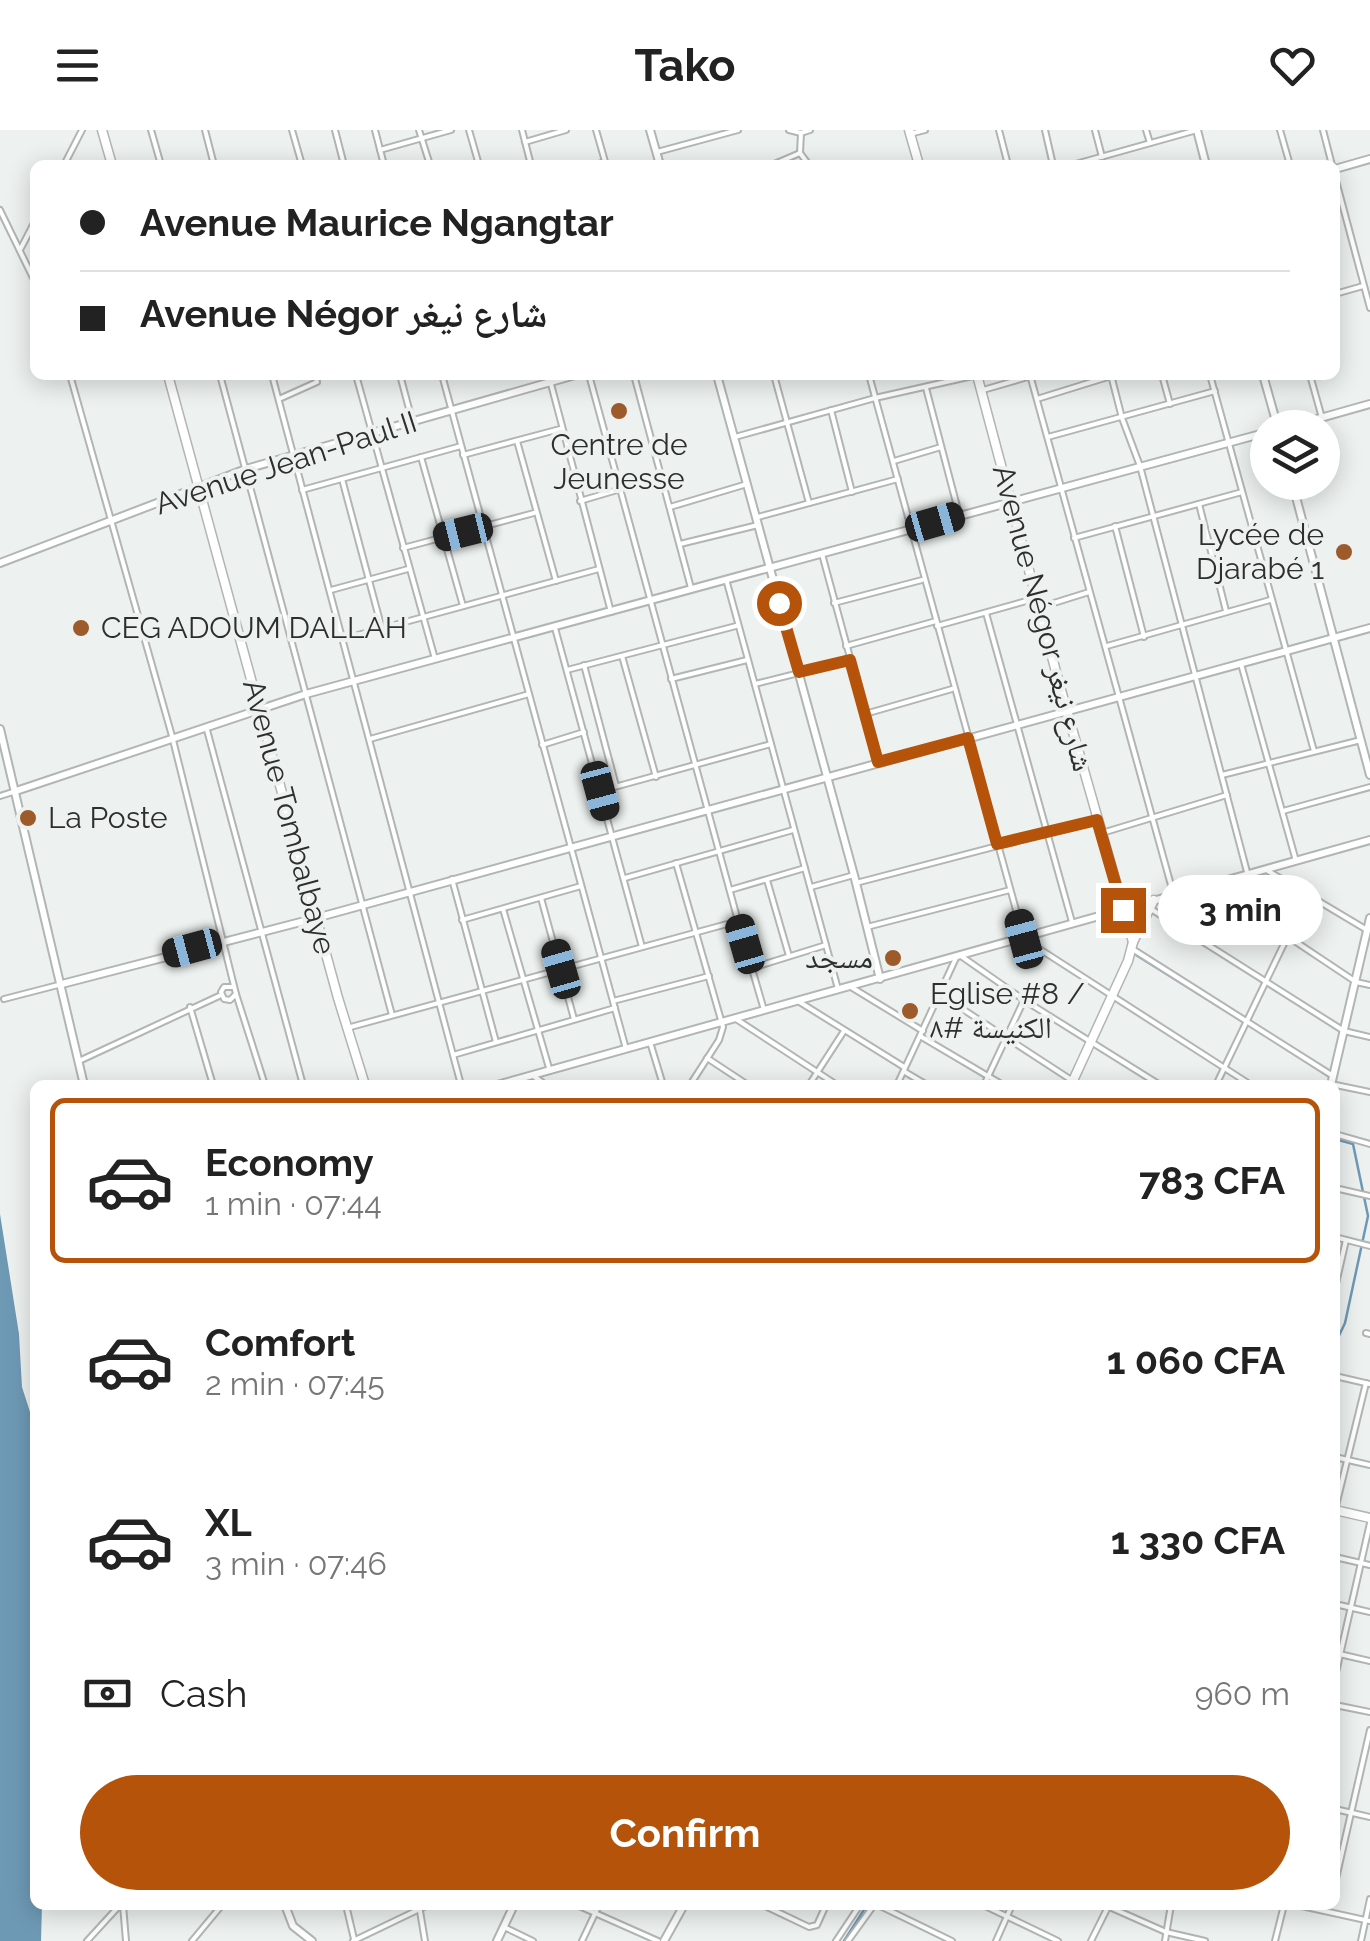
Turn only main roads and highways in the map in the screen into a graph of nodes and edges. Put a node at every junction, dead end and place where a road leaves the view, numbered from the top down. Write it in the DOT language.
graph roads {
  1 [pos="102,130"];
  2 [pos="910,132"];
  3 [pos="111,160"];
  4 [pos="918,160"];
  5 [pos="169,380"];
  6 [pos="979,380"];
  7 [pos="1153,905"];
  8 [pos="1132,945"];
  9 [pos="363,1080"];
  10 [pos="1076,1080"];
  11 [pos="1340,1512"];
  12 [pos="1370,1521"];
  1 -- 3 [label="main road"];
  2 -- 4 [label="main road"];
  5 -- 9 [label="main road, Avenue Tombalbaye"];
  6 -- 8 [label="main road, Avenue Négor شارع نيغر"];
  7 -- 8 [label="main road"];
  8 -- 10 [label="main road"];
  11 -- 12 [label="main road"];
}
